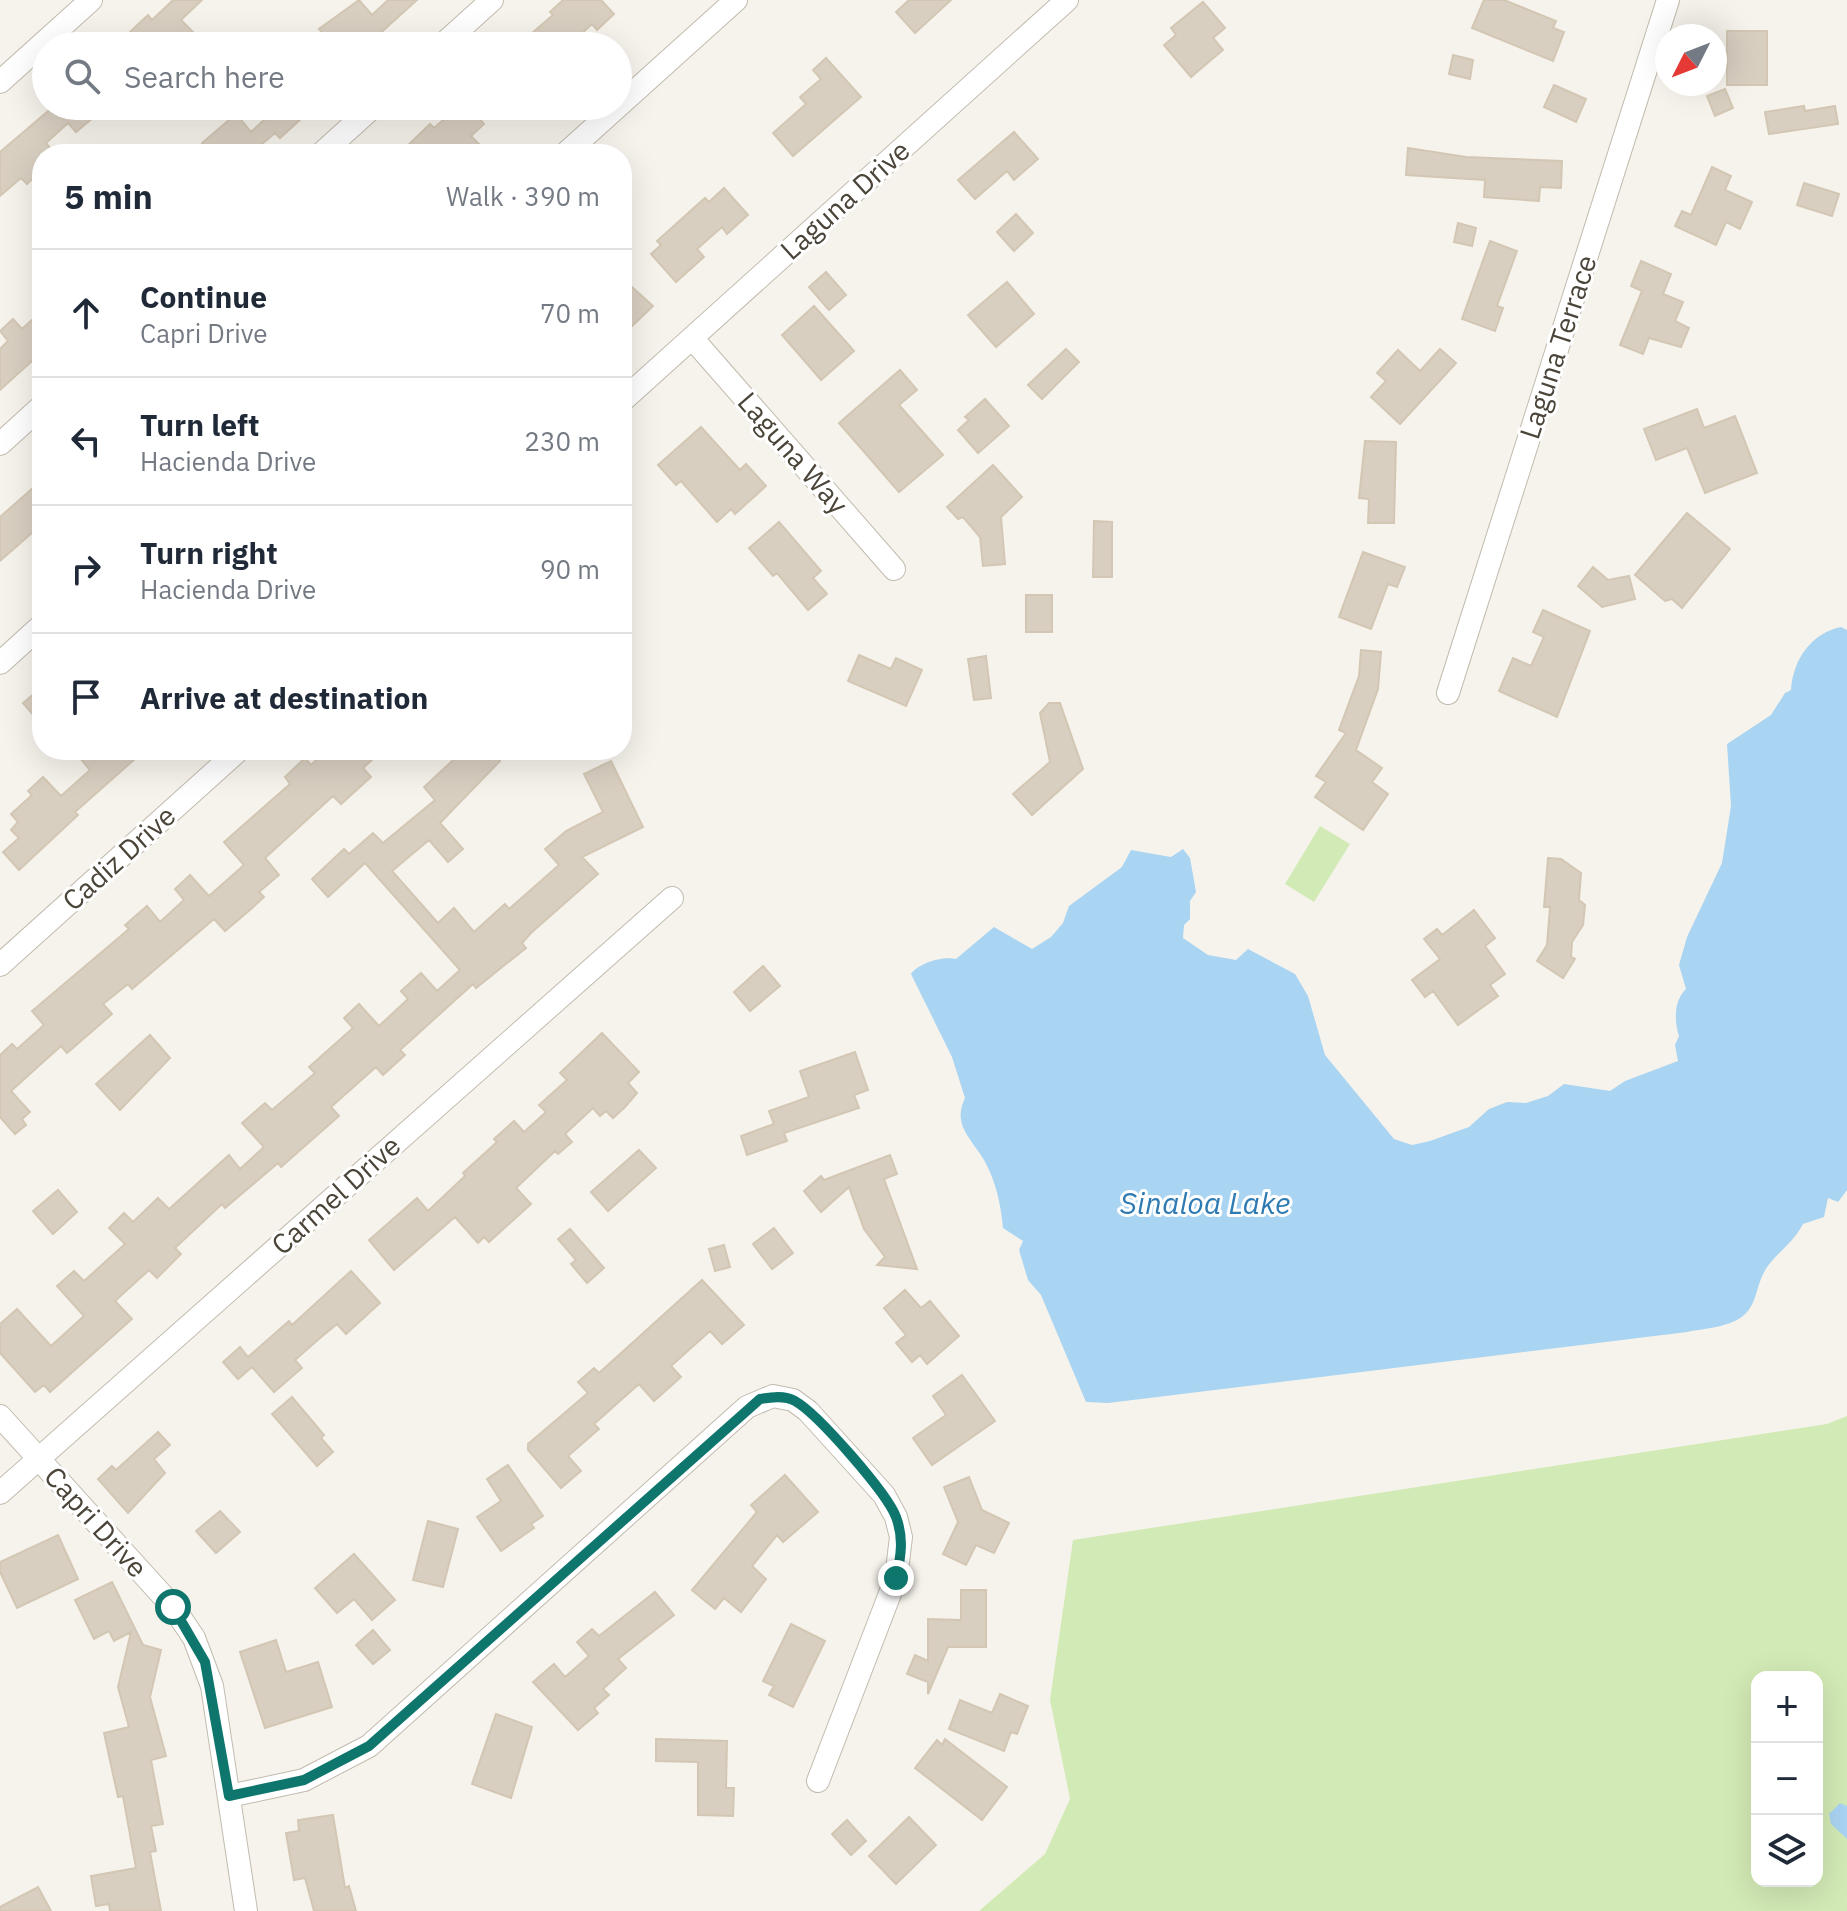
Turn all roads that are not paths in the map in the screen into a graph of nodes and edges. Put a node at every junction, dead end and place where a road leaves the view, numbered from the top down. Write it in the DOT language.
graph roads {
  1 [pos="91,0"];
  2 [pos="492,0"];
  3 [pos="736,0"];
  4 [pos="1067,0"];
  5 [pos="1668,0"];
  6 [pos="55,32"];
  7 [pos="457,32"];
  8 [pos="32,53"];
  9 [pos="0,82"];
  10 [pos="632,94"];
  11 [pos="359,120"];
  12 [pos="603,120"];
  13 [pos="332,144"];
  14 [pos="576,144"];
  15 [pos="692,338"];
  16 [pos="632,392"];
  17 [pos="32,415"];
  18 [pos="0,444"];
  19 [pos="894,569"];
  20 [pos="32,634"];
  21 [pos="0,663"];
  22 [pos="1448,693"];
  23 [pos="228,760"];
  24 [pos="672,898"];
  25 [pos="0,965"];
  26 [pos="0,1416"];
  27 [pos="38,1458"];
  28 [pos="0,1493"];
  29 [pos="818,1781"];
  30 [pos="229,1796"];
  31 [pos="246,1911"];
  1 -- 6 [label="street"];
  2 -- 7 [label="street"];
  3 -- 10 [label="street"];
  4 -- 15 [label="street, Laguna Drive"];
  5 -- 22 [label="street, Laguna Terrace"];
  8 -- 9 [label="street"];
  11 -- 13 [label="street"];
  12 -- 14 [label="street"];
  15 -- 16 [label="street, Laguna Drive"];
  15 -- 19 [label="street, Laguna Way"];
  17 -- 18 [label="street"];
  20 -- 21 [label="street"];
  23 -- 25 [label="street, Cadiz Drive"];
  24 -- 27 [label="street, Carmel Drive"];
  26 -- 27 [label="street, Capri Drive"];
  27 -- 28 [label="street, Carmel Drive"];
  27 -- 30 [label="street, Capri Drive"];
  29 -- 30 [label="street"];
  30 -- 31 [label="street, Capri Drive"];
}
